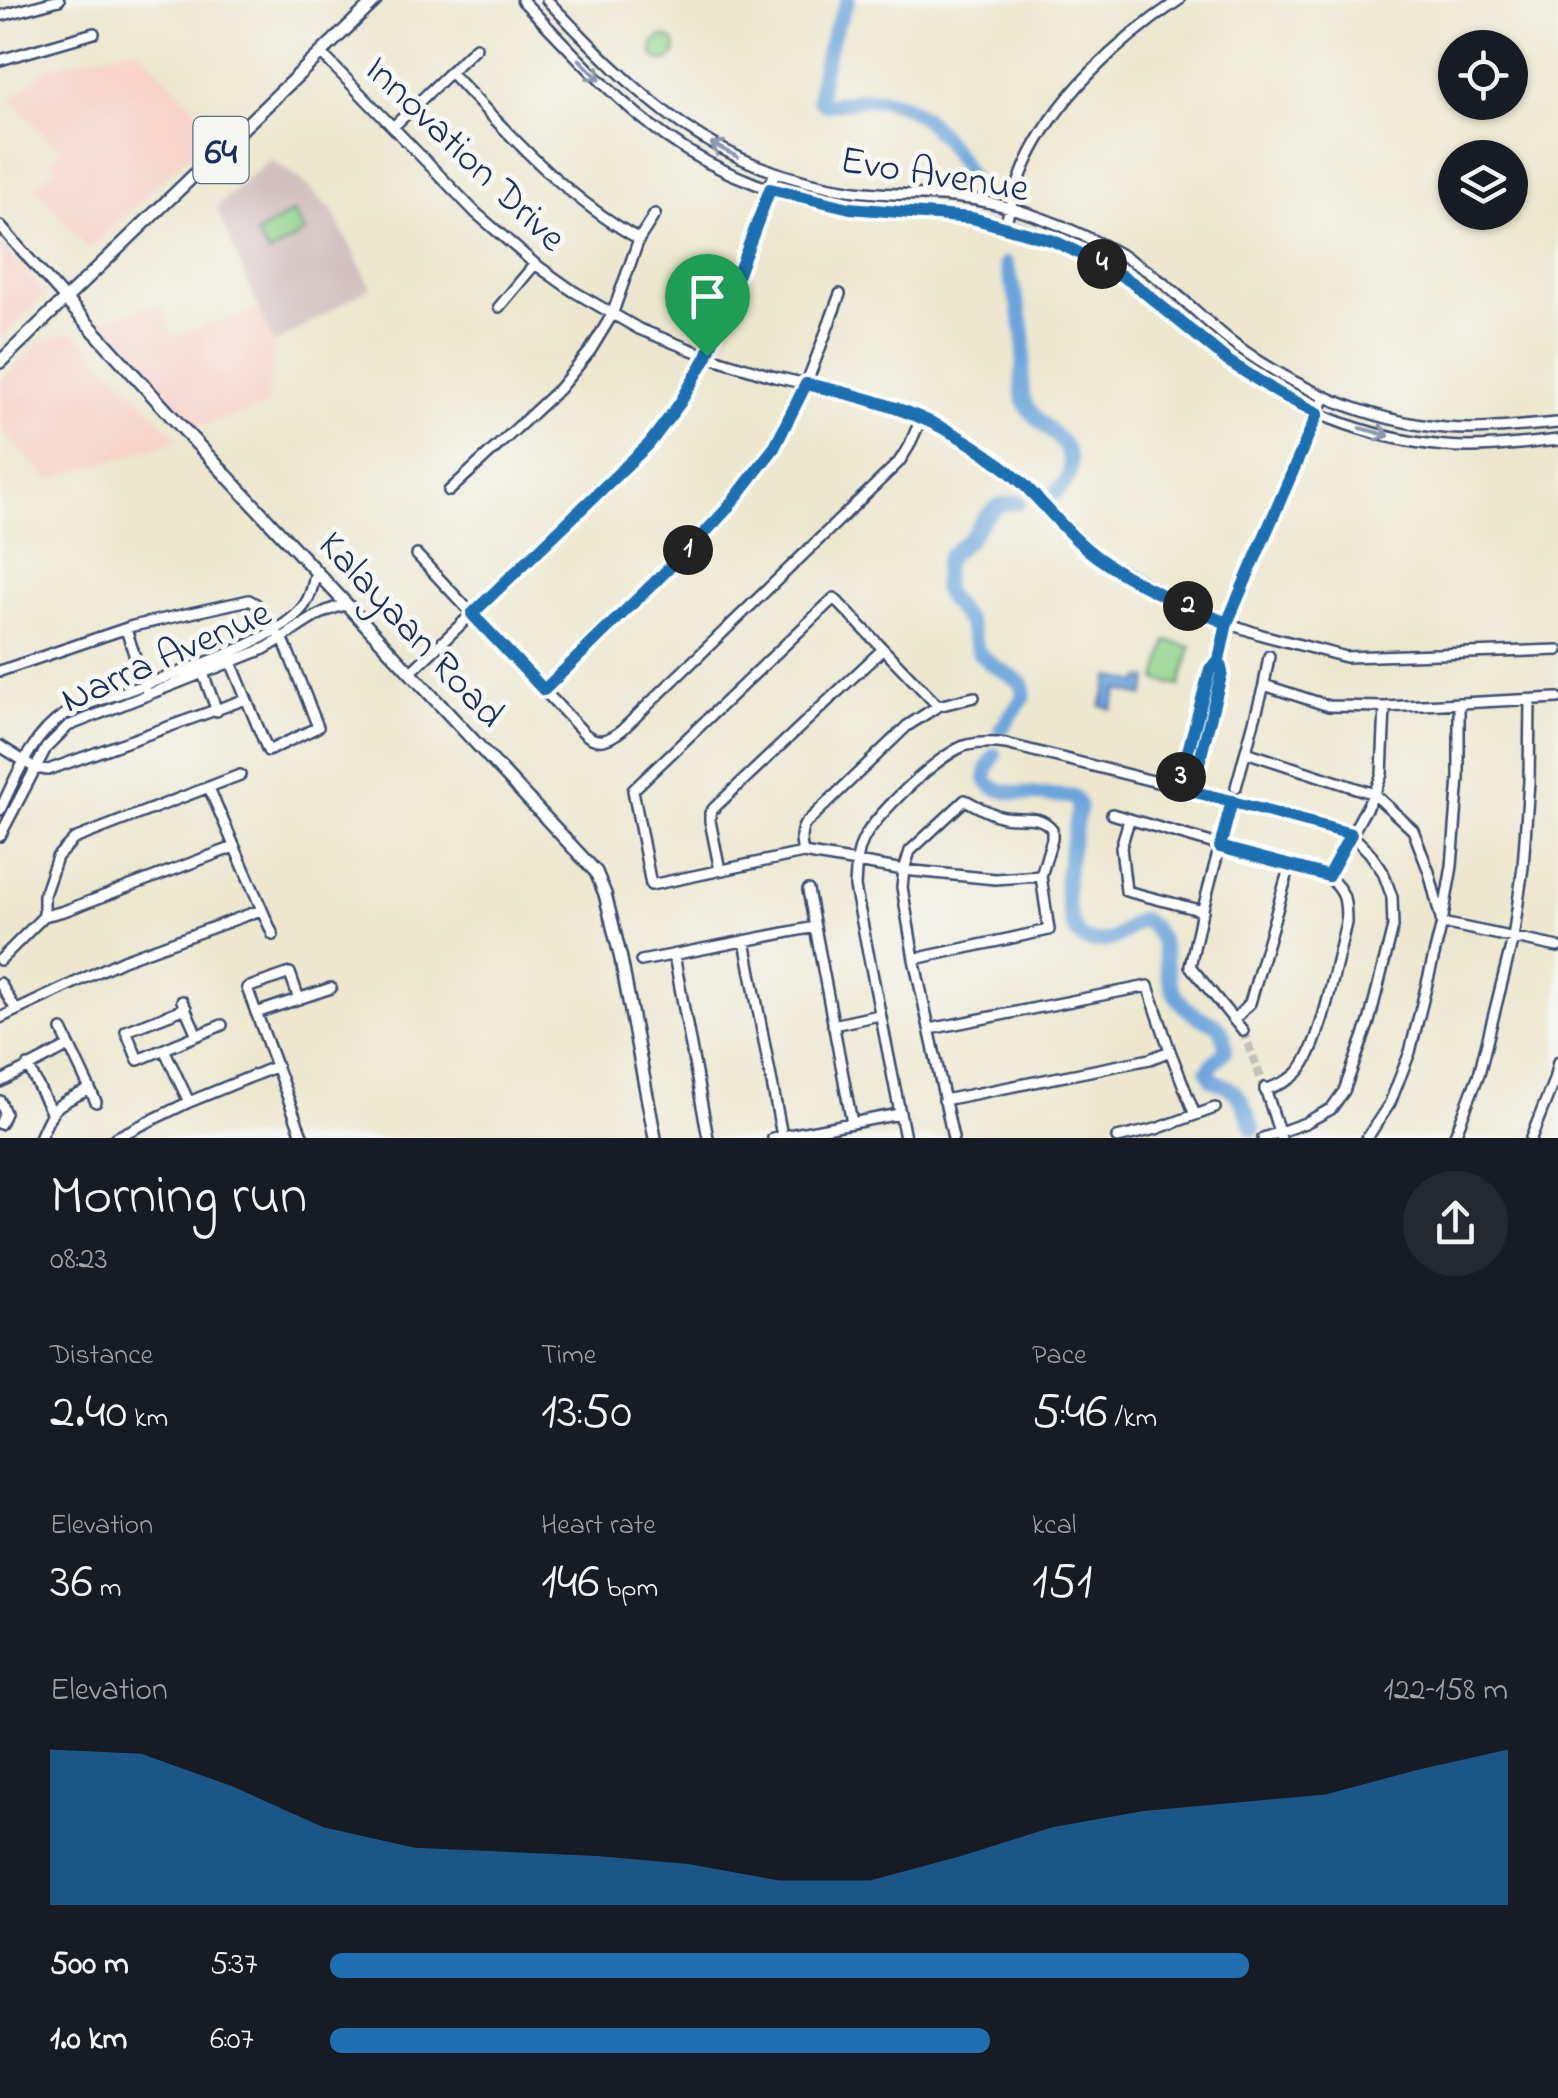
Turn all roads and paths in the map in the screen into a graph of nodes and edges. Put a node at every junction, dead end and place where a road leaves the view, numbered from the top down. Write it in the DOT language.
graph roads {
  1 [pos="59,0"];
  2 [pos="376,0"];
  3 [pos="522,0"];
  4 [pos="547,0"];
  5 [pos="1179,0"];
  6 [pos="0,16"];
  7 [pos="94,34"];
  8 [pos="476,47"];
  9 [pos="322,52"];
  10 [pos="0,60"];
  11 [pos="450,72"];
  12 [pos="647,100"];
  13 [pos="636,114"];
  14 [pos="393,127"];
  15 [pos="775,172"];
  16 [pos="770,189"];
  17 [pos="853,190"];
  18 [pos="954,196"];
  19 [pos="850,208"];
  20 [pos="1010,208"];
  21 [pos="655,214"];
  22 [pos="952,215"];
  23 [pos="1005,225"];
  24 [pos="0,226"];
  25 [pos="1061,226"];
  26 [pos="639,239"];
  27 [pos="1054,241"];
  28 [pos="535,264"];
  29 [pos="840,294"];
  30 [pos="65,299"];
  31 [pos="499,307"];
  32 [pos="1192,309"];
  33 [pos="612,315"];
  34 [pos="1182,323"];
  35 [pos="707,356"];
  36 [pos="0,362"];
  37 [pos="806,384"];
  38 [pos="1325,396"];
  39 [pos="1318,413"];
  40 [pos="922,417"];
  41 [pos="1558,423"];
  42 [pos="1558,440"];
  43 [pos="449,491"];
  44 [pos="418,555"];
  45 [pos="316,571"];
  46 [pos="347,605"];
  47 [pos="472,614"];
  48 [pos="1227,623"];
  49 [pos="126,628"];
  50 [pos="279,635"];
  51 [pos="882,649"];
  52 [pos="1558,650"];
  53 [pos="1270,656"];
  54 [pos="1219,660"];
  55 [pos="231,662"];
  56 [pos="201,669"];
  57 [pos="0,670"];
  58 [pos="411,672"];
  59 [pos="1264,685"];
  60 [pos="146,689"];
  61 [pos="544,690"];
  62 [pos="974,698"];
  63 [pos="1558,698"];
  64 [pos="246,699"];
  65 [pos="1530,700"];
  66 [pos="1459,703"];
  67 [pos="938,706"];
  68 [pos="1385,707"];
  69 [pos="217,711"];
  70 [pos="0,746"];
  71 [pos="1246,752"];
  72 [pos="24,762"];
  73 [pos="35,768"];
  74 [pos="240,775"];
  75 [pos="1236,787"];
  76 [pos="209,788"];
  77 [pos="1178,788"];
  78 [pos="1192,791"];
  79 [pos="1374,794"];
  80 [pos="1232,801"];
  81 [pos="0,810"];
  82 [pos="1112,814"];
  83 [pos="1129,820"];
  84 [pos="1351,834"];
  85 [pos="0,836"];
  86 [pos="234,847"];
  87 [pos="1220,847"];
  88 [pos="803,853"];
  89 [pos="856,862"];
  90 [pos="1290,865"];
  91 [pos="720,870"];
  92 [pos="904,870"];
  93 [pos="1042,876"];
  94 [pos="1328,876"];
  95 [pos="808,890"];
  96 [pos="261,910"];
  97 [pos="1202,911"];
  98 [pos="44,916"];
  99 [pos="1442,923"];
  100 [pos="815,927"];
  101 [pos="273,936"];
  102 [pos="1513,938"];
  103 [pos="745,941"];
  104 [pos="1558,947"];
  105 [pos="674,954"];
  106 [pos="914,959"];
  107 [pos="0,960"];
  108 [pos="641,961"];
  109 [pos="0,983"];
  110 [pos="331,988"];
  111 [pos="299,999"];
  112 [pos="16,1010"];
  113 [pos="256,1014"];
  114 [pos="879,1015"];
  115 [pos="0,1018"];
  116 [pos="1235,1018"];
  117 [pos="833,1024"];
  118 [pos="222,1025"];
  119 [pos="930,1028"];
  120 [pos="62,1030"];
  121 [pos="1243,1031"];
  122 [pos="197,1035"];
  123 [pos="69,1046"];
  124 [pos="164,1049"];
  125 [pos="1170,1051"];
  126 [pos="1558,1062"];
  127 [pos="28,1066"];
  128 [pos="277,1066"];
  129 [pos="0,1082"];
  130 [pos="90,1089"];
  131 [pos="944,1100"];
  132 [pos="0,1101"];
  133 [pos="96,1102"];
  134 [pos="190,1102"];
  135 [pos="1214,1108"];
  136 [pos="51,1112"];
  137 [pos="899,1114"];
  138 [pos="1195,1115"];
  139 [pos="852,1123"];
  140 [pos="0,1124"];
  141 [pos="1280,1135"];
  142 [pos="778,1137"];
  143 [pos="40,1138"];
  144 [pos="115,1138"];
  145 [pos="304,1138"];
  146 [pos="655,1138"];
  147 [pos="708,1138"];
  148 [pos="905,1138"];
  149 [pos="953,1138"];
  150 [pos="1117,1138"];
  151 [pos="1264,1138"];
  152 [pos="1367,1138"];
  153 [pos="1454,1138"];
  154 [pos="1531,1138"];
  1 -- 6 [label="street"];
  2 -- 9 [label="main road, 64"];
  3 -- 13 [label="street, Evo Avenue, one-way"];
  4 -- 12 [label="street, Evo Avenue"];
  5 -- 20 [label="street"];
  7 -- 10 [label="street"];
  8 -- 11 [label="street"];
  9 -- 14 [label="street, Innovation Drive"];
  9 -- 30 [label="main road, 64"];
  11 -- 14 [label="street"];
  11 -- 26 [label="street"];
  12 -- 13 [label="street"];
  15 -- 12 [label="street, Evo Avenue, one-way"];
  13 -- 16 [label="street, Evo Avenue"];
  14 -- 28 [label="street, Innovation Drive"];
  15 -- 16 [label="street"];
  15 -- 17 [label="street, Evo Avenue"];
  16 -- 19 [label="street, Evo Avenue"];
  16 -- 35 [label="street"];
  17 -- 18 [label="street, Evo Avenue"];
  17 -- 19 [label="street"];
  18 -- 20 [label="street, Evo Avenue"];
  18 -- 22 [label="street"];
  19 -- 22 [label="street, Evo Avenue"];
  20 -- 23 [label="street"];
  20 -- 25 [label="street, Evo Avenue"];
  21 -- 26 [label="street"];
  22 -- 23 [label="street, Evo Avenue"];
  23 -- 27 [label="street, Evo Avenue"];
  24 -- 30 [label="street, Kalayaan Road"];
  25 -- 27 [label="street"];
  25 -- 32 [label="street, Evo Avenue"];
  26 -- 33 [label="street"];
  27 -- 34 [label="street, Evo Avenue"];
  28 -- 31 [label="street"];
  28 -- 33 [label="street, Innovation Drive"];
  29 -- 37 [label="street"];
  30 -- 36 [label="main road, 64"];
  30 -- 45 [label="main road, Kalayaan Road"];
  32 -- 34 [label="street"];
  32 -- 38 [label="street, Evo Avenue"];
  33 -- 35 [label="street, Innovation Drive"];
  33 -- 43 [label="street"];
  34 -- 39 [label="street, Evo Avenue"];
  35 -- 37 [label="street, Innovation Drive"];
  35 -- 47 [label="street"];
  37 -- 40 [label="street, Innovation Drive"];
  37 -- 61 [label="street"];
  38 -- 39 [label="street"];
  38 -- 41 [label="street, Evo Avenue"];
  39 -- 42 [label="street, Evo Avenue, one-way"];
  39 -- 48 [label="street"];
  40 -- 48 [label="street, Innovation Drive"];
  40 -- 61 [label="street"];
  44 -- 47 [label="street"];
  45 -- 46 [label="main road, Kalayaan Road"];
  45 -- 50 [label="street, Narra Avenue"];
  46 -- 50 [label="street, Narra Avenue"];
  46 -- 58 [label="main road, Kalayaan Road"];
  47 -- 58 [label="street"];
  47 -- 61 [label="street"];
  48 -- 52 [label="street, Innovation Drive"];
  48 -- 54 [label="street"];
  49 -- 50 [label="street"];
  49 -- 57 [label="street"];
  49 -- 60 [label="street"];
  50 -- 55 [label="street, Narra Avenue"];
  50 -- 56 [label="street, Narra Avenue"];
  50 -- 64 [label="street"];
  51 -- 67 [label="street"];
  51 -- 91 [label="street"];
  51 -- 91 [label="street"];
  53 -- 59 [label="street"];
  54 -- 77 [label="street"];
  54 -- 78 [label="street"];
  55 -- 56 [label="street, Narra Avenue"];
  55 -- 64 [label="street"];
  56 -- 60 [label="street, Narra Avenue"];
  56 -- 69 [label="street"];
  58 -- 146 [label="main road, Kalayaan Road"];
  59 -- 68 [label="street"];
  59 -- 71 [label="street"];
  60 -- 72 [label="street, Narra Avenue"];
  60 -- 73 [label="street, Narra Avenue"];
  62 -- 67 [label="street"];
  63 -- 65 [label="street"];
  64 -- 69 [label="street"];
  65 -- 66 [label="street"];
  65 -- 102 [label="street"];
  66 -- 68 [label="street"];
  66 -- 99 [label="street"];
  67 -- 88 [label="street"];
  68 -- 79 [label="street"];
  69 -- 73 [label="street"];
  70 -- 72 [label="street"];
  71 -- 75 [label="street"];
  71 -- 79 [label="street"];
  72 -- 73 [label="street"];
  72 -- 81 [label="street, Narra Avenue"];
  73 -- 85 [label="street, Narra Avenue"];
  74 -- 76 [label="street"];
  76 -- 86 [label="street"];
  76 -- 98 [label="street"];
  77 -- 78 [label="street"];
  77 -- 89 [label="street"];
  78 -- 80 [label="street"];
  79 -- 84 [label="street"];
  79 -- 99 [label="street"];
  80 -- 84 [label="street"];
  80 -- 87 [label="street"];
  82 -- 83 [label="street"];
  83 -- 87 [label="street"];
  83 -- 97 [label="street"];
  84 -- 94 [label="street"];
  84 -- 141 [label="street"];
  86 -- 96 [label="street"];
  86 -- 98 [label="street"];
  87 -- 90 [label="street"];
  87 -- 97 [label="street"];
  88 -- 89 [label="street"];
  88 -- 91 [label="street"];
  89 -- 92 [label="street"];
  89 -- 114 [label="street"];
  90 -- 94 [label="street"];
  90 -- 116 [label="street"];
  92 -- 93 [label="street"];
  92 -- 93 [label="street"];
  92 -- 106 [label="street"];
  93 -- 106 [label="street"];
  94 -- 141 [label="street"];
  95 -- 100 [label="street"];
  96 -- 101 [label="street"];
  96 -- 112 [label="street"];
  97 -- 116 [label="street"];
  98 -- 107 [label="street"];
  99 -- 102 [label="street"];
  99 -- 152 [label="street"];
  100 -- 103 [label="street"];
  100 -- 117 [label="street"];
  102 -- 104 [label="street"];
  102 -- 153 [label="street"];
  103 -- 105 [label="street"];
  103 -- 142 [label="street"];
  105 -- 108 [label="street"];
  105 -- 147 [label="street"];
  106 -- 119 [label="street"];
  109 -- 112 [label="street"];
  110 -- 111 [label="street"];
  111 -- 113 [label="street"];
  111 -- 113 [label="street"];
  112 -- 115 [label="street"];
  113 -- 128 [label="street"];
  114 -- 117 [label="street"];
  114 -- 137 [label="street"];
  116 -- 121 [label="street"];
  117 -- 139 [label="street"];
  118 -- 122 [label="street"];
  119 -- 125 [label="street"];
  119 -- 131 [label="street"];
  120 -- 123 [label="street"];
  122 -- 124 [label="street"];
  122 -- 124 [label="street"];
  123 -- 127 [label="street"];
  123 -- 130 [label="street"];
  124 -- 134 [label="street"];
  125 -- 131 [label="street"];
  125 -- 138 [label="street"];
  126 -- 154 [label="street"];
  127 -- 129 [label="street"];
  127 -- 136 [label="street"];
  128 -- 134 [label="street"];
  128 -- 145 [label="street"];
  130 -- 133 [label="street"];
  130 -- 136 [label="street"];
  131 -- 149 [label="street"];
  132 -- 140 [label="street"];
  134 -- 144 [label="street"];
  135 -- 138 [label="street"];
  136 -- 143 [label="street"];
  137 -- 139 [label="street"];
  137 -- 148 [label="street"];
  138 -- 150 [label="street"];
  139 -- 142 [label="street"];
  141 -- 151 [label="street"];
}
